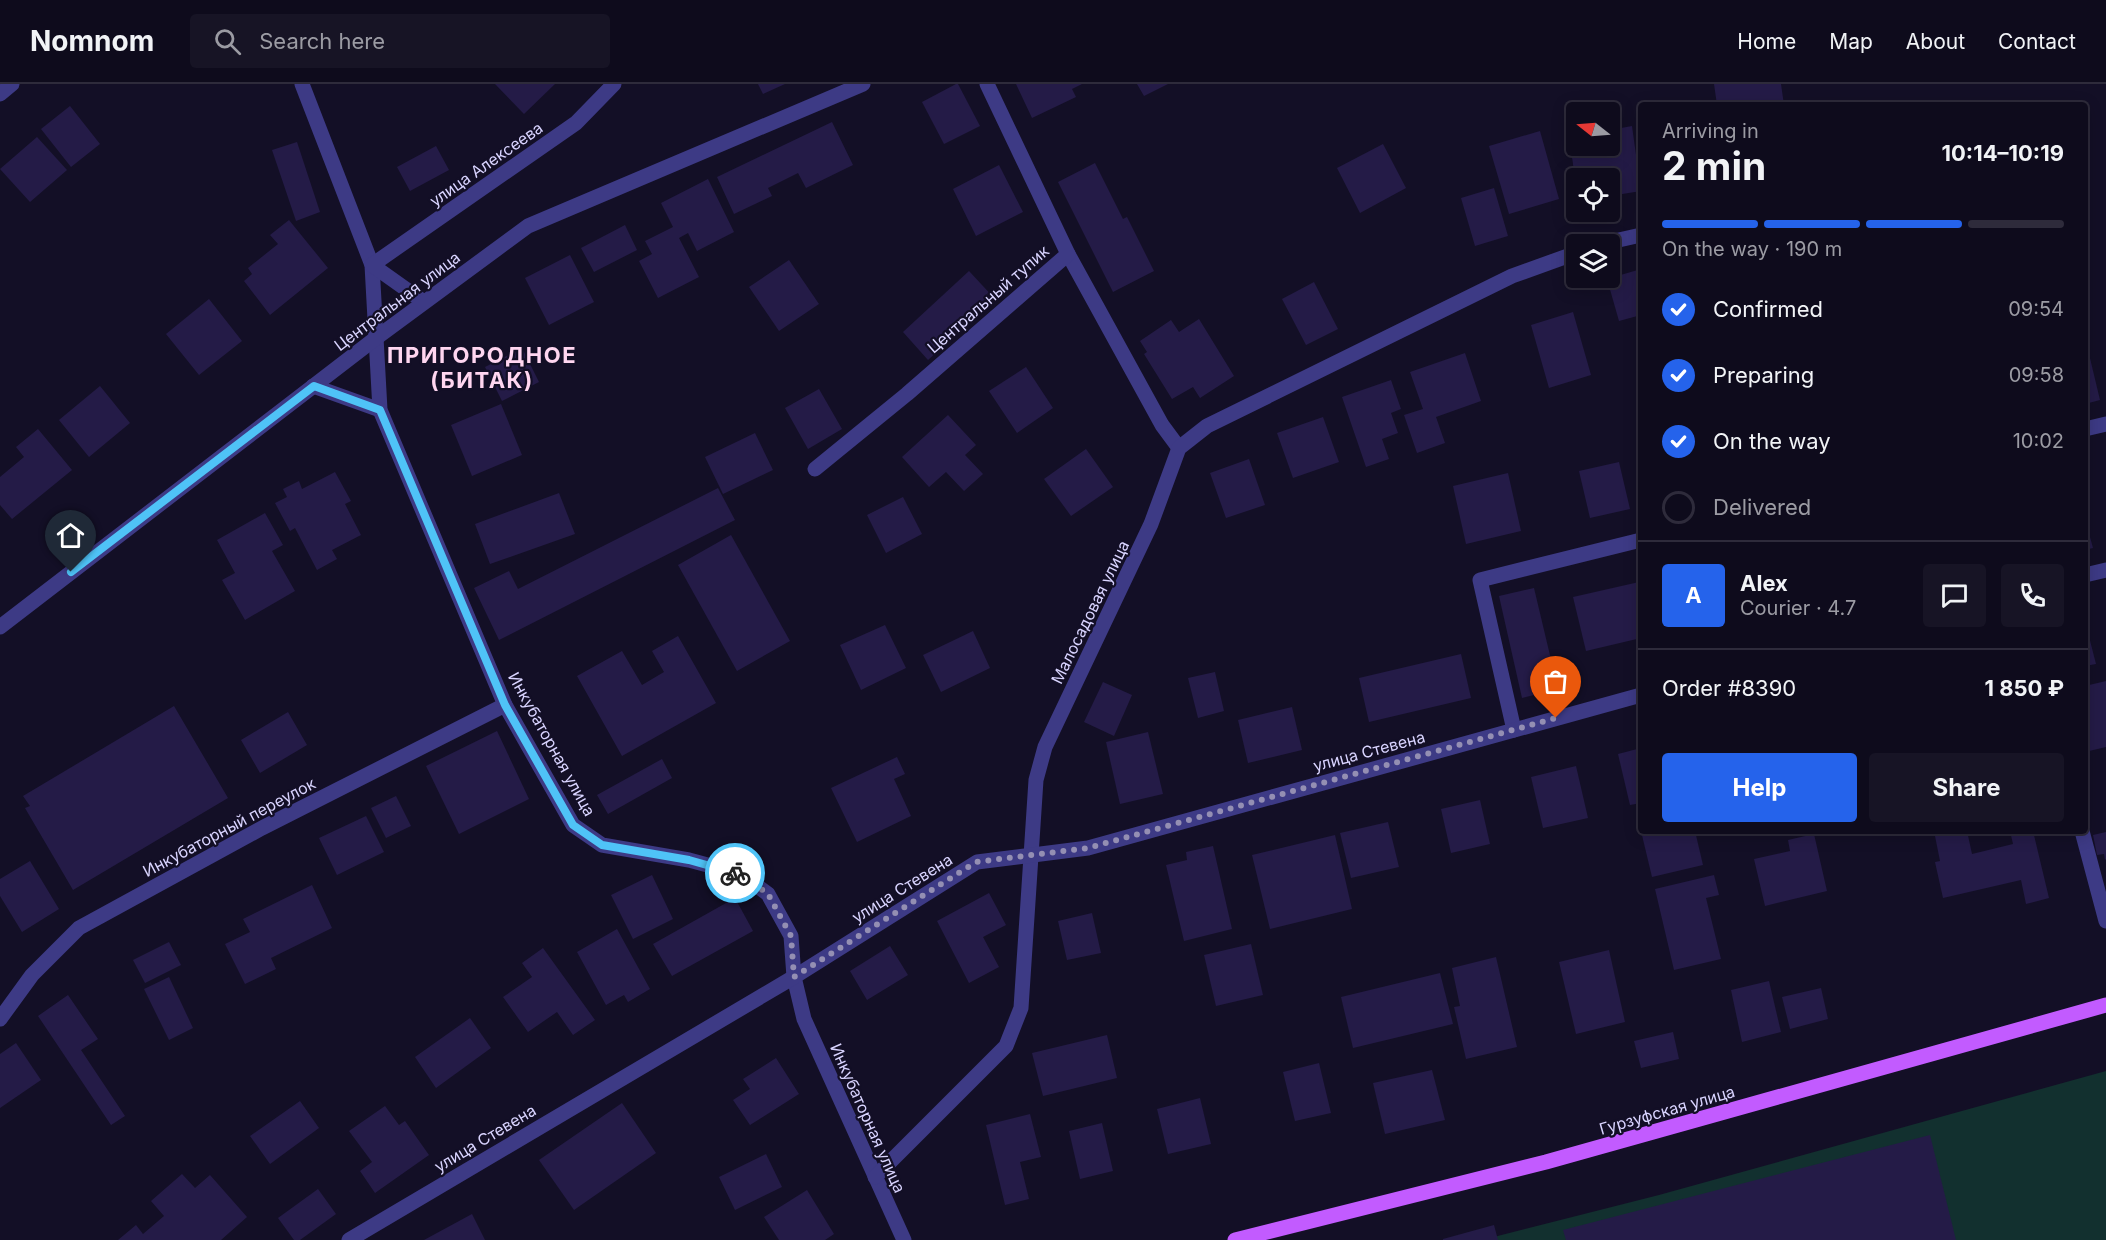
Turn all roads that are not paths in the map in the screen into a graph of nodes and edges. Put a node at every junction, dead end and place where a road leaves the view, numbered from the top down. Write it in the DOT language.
graph roads {
  1 [pos="12,84"];
  2 [pos="302,84"];
  3 [pos="614,84"];
  4 [pos="863,84"];
  5 [pos="987,84"];
  6 [pos="0,94"];
  7 [pos="1638,236"];
  8 [pos="1620,240"];
  9 [pos="1068,254"];
  10 [pos="1566,257"];
  11 [pos="372,265"];
  12 [pos="424,302"];
  13 [pos="376,338"];
  14 [pos="314,386"];
  15 [pos="380,410"];
  16 [pos="2106,424"];
  17 [pos="2088,428"];
  18 [pos="1179,448"];
  19 [pos="814,469"];
  20 [pos="1638,541"];
  21 [pos="2106,570"];
  22 [pos="2088,574"];
  23 [pos="0,627"];
  24 [pos="1638,695"];
  25 [pos="505,705"];
  26 [pos="1514,730"];
  27 [pos="2083,834"];
  28 [pos="1032,855"];
  29 [pos="2106,921"];
  30 [pos="794,977"];
  31 [pos="2106,1005"];
  32 [pos="0,1019"];
  33 [pos="875,1177"];
  34 [pos="349,1240"];
  35 [pos="904,1240"];
  36 [pos="1235,1240"];
  1 -- 6 [label="street"];
  2 -- 11 [label="street, Инкубаторная улица"];
  3 -- 11 [label="street, улица Алексеева"];
  4 -- 12 [label="street, Центральная улица"];
  5 -- 9 [label="street, Центральный тупик"];
  7 -- 8 [label="street"];
  9 -- 18 [label="street"];
  9 -- 19 [label="street, Центральный тупик"];
  10 -- 18 [label="street"];
  11 -- 12 [label="street"];
  11 -- 13 [label="street, Инкубаторная улица"];
  12 -- 13 [label="street, Центральная улица"];
  13 -- 14 [label="street, Центральная улица"];
  13 -- 15 [label="street, Инкубаторная улица"];
  14 -- 15 [label="street"];
  14 -- 23 [label="street, Центральная улица"];
  15 -- 25 [label="street, Инкубаторная улица"];
  16 -- 17 [label="street"];
  18 -- 28 [label="street, Малосадовая улица"];
  20 -- 26 [label="street"];
  21 -- 22 [label="street"];
  24 -- 26 [label="street, улица Стевена"];
  25 -- 30 [label="street, Инкубаторная улица"];
  25 -- 32 [label="street, Инкубаторный переулок"];
  26 -- 28 [label="street, улица Стевена"];
  27 -- 29 [label="street"];
  28 -- 30 [label="street, улица Стевена"];
  28 -- 33 [label="street, Малосадовая улица"];
  30 -- 33 [label="street, Инкубаторная улица"];
  30 -- 34 [label="street, улица Стевена"];
  31 -- 36 [label="main road, Гурзуфская улица"];
  33 -- 35 [label="street, Инкубаторная улица"];
}
